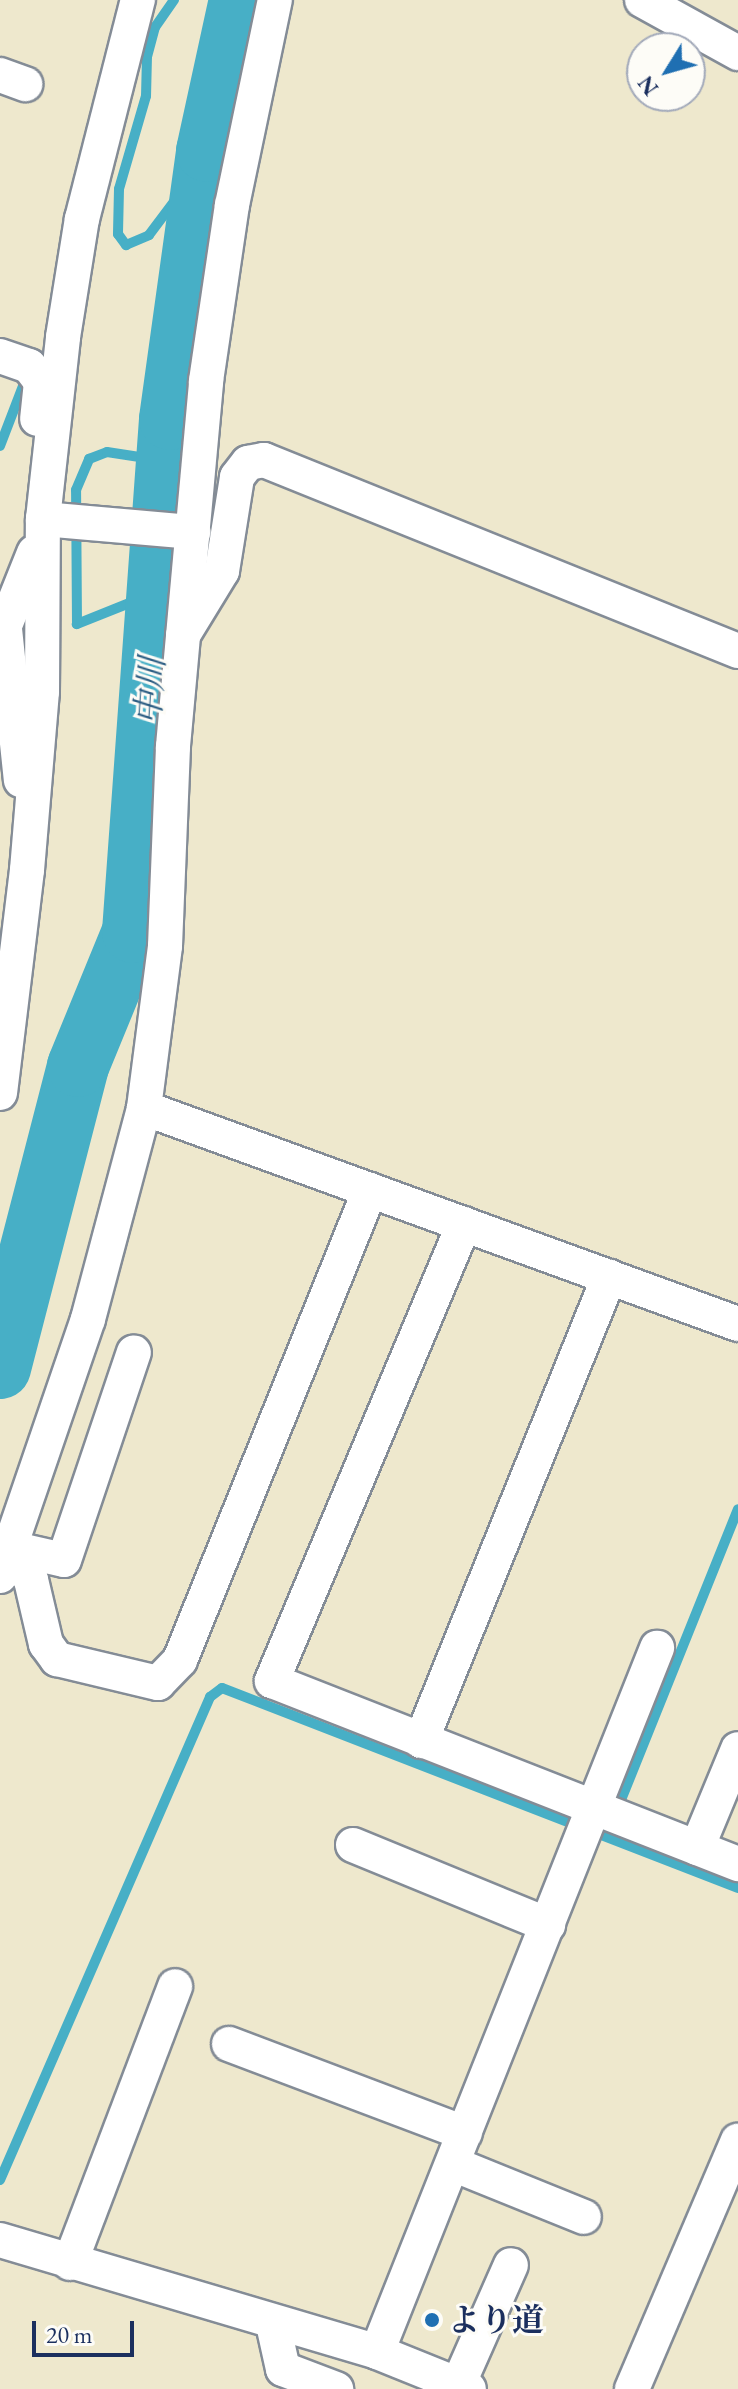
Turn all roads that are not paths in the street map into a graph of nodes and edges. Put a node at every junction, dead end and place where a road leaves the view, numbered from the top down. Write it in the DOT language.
graph roads {
  1 [pos="138,0"];
  2 [pos="275,0"];
  3 [pos="642,0"];
  4 [pos="738,53"];
  5 [pos="0,356"];
  6 [pos="43,519"];
  7 [pos="193,532"];
  8 [pos="2,633"];
  9 [pos="183,635"];
  10 [pos="738,651"];
  11 [pos="30,832"];
  12 [pos="0,1093"];
  13 [pos="144,1108"];
  14 [pos="370,1190"];
  15 [pos="464,1224"];
  16 [pos="609,1277"];
  17 [pos="738,1324"];
  18 [pos="134,1352"];
  19 [pos="5,1562"];
  20 [pos="657,1648"];
  21 [pos="421,1741"];
  22 [pos="738,1749"];
  23 [pos="599,1821"];
  24 [pos="353,1845"];
  25 [pos="697,1848"];
  26 [pos="738,1864"];
  27 [pos="548,1925"];
  28 [pos="175,1986"];
  29 [pos="229,2044"];
  30 [pos="738,2141"];
  31 [pos="459,2149"];
  32 [pos="584,2217"];
  33 [pos="0,2240"];
  34 [pos="70,2263"];
  35 [pos="511,2265"];
  36 [pos="273,2324"];
  37 [pos="377,2352"];
  38 [pos="278,2379"];
  39 [pos="463,2387"];
  40 [pos="336,2389"];
  41 [pos="632,2389"];
  1 -- 6 [label="street"];
  2 -- 7 [label="street"];
  3 -- 4 [label="street"];
  5 -- 6 [label="street"];
  6 -- 7 [label="street"];
  6 -- 8 [label="street"];
  6 -- 11 [label="street"];
  7 -- 9 [label="street"];
  8 -- 11 [label="street"];
  9 -- 10 [label="street"];
  9 -- 13 [label="street"];
  11 -- 12 [label="street"];
  13 -- 14 [label="street"];
  13 -- 19 [label="street"];
  14 -- 15 [label="street"];
  14 -- 19 [label="street"];
  15 -- 16 [label="street"];
  15 -- 21 [label="street"];
  16 -- 17 [label="street"];
  16 -- 21 [label="street"];
  18 -- 19 [label="street"];
  20 -- 23 [label="street"];
  21 -- 23 [label="street"];
  22 -- 25 [label="street"];
  23 -- 25 [label="street"];
  23 -- 27 [label="street"];
  24 -- 27 [label="street"];
  25 -- 26 [label="street"];
  27 -- 31 [label="street"];
  28 -- 34 [label="street"];
  29 -- 31 [label="street"];
  30 -- 41 [label="street"];
  31 -- 32 [label="street"];
  31 -- 37 [label="street"];
  33 -- 34 [label="street"];
  34 -- 36 [label="street"];
  35 -- 39 [label="street"];
  36 -- 37 [label="street"];
  36 -- 38 [label="street"];
  37 -- 39 [label="street"];
  38 -- 40 [label="street"];
}
